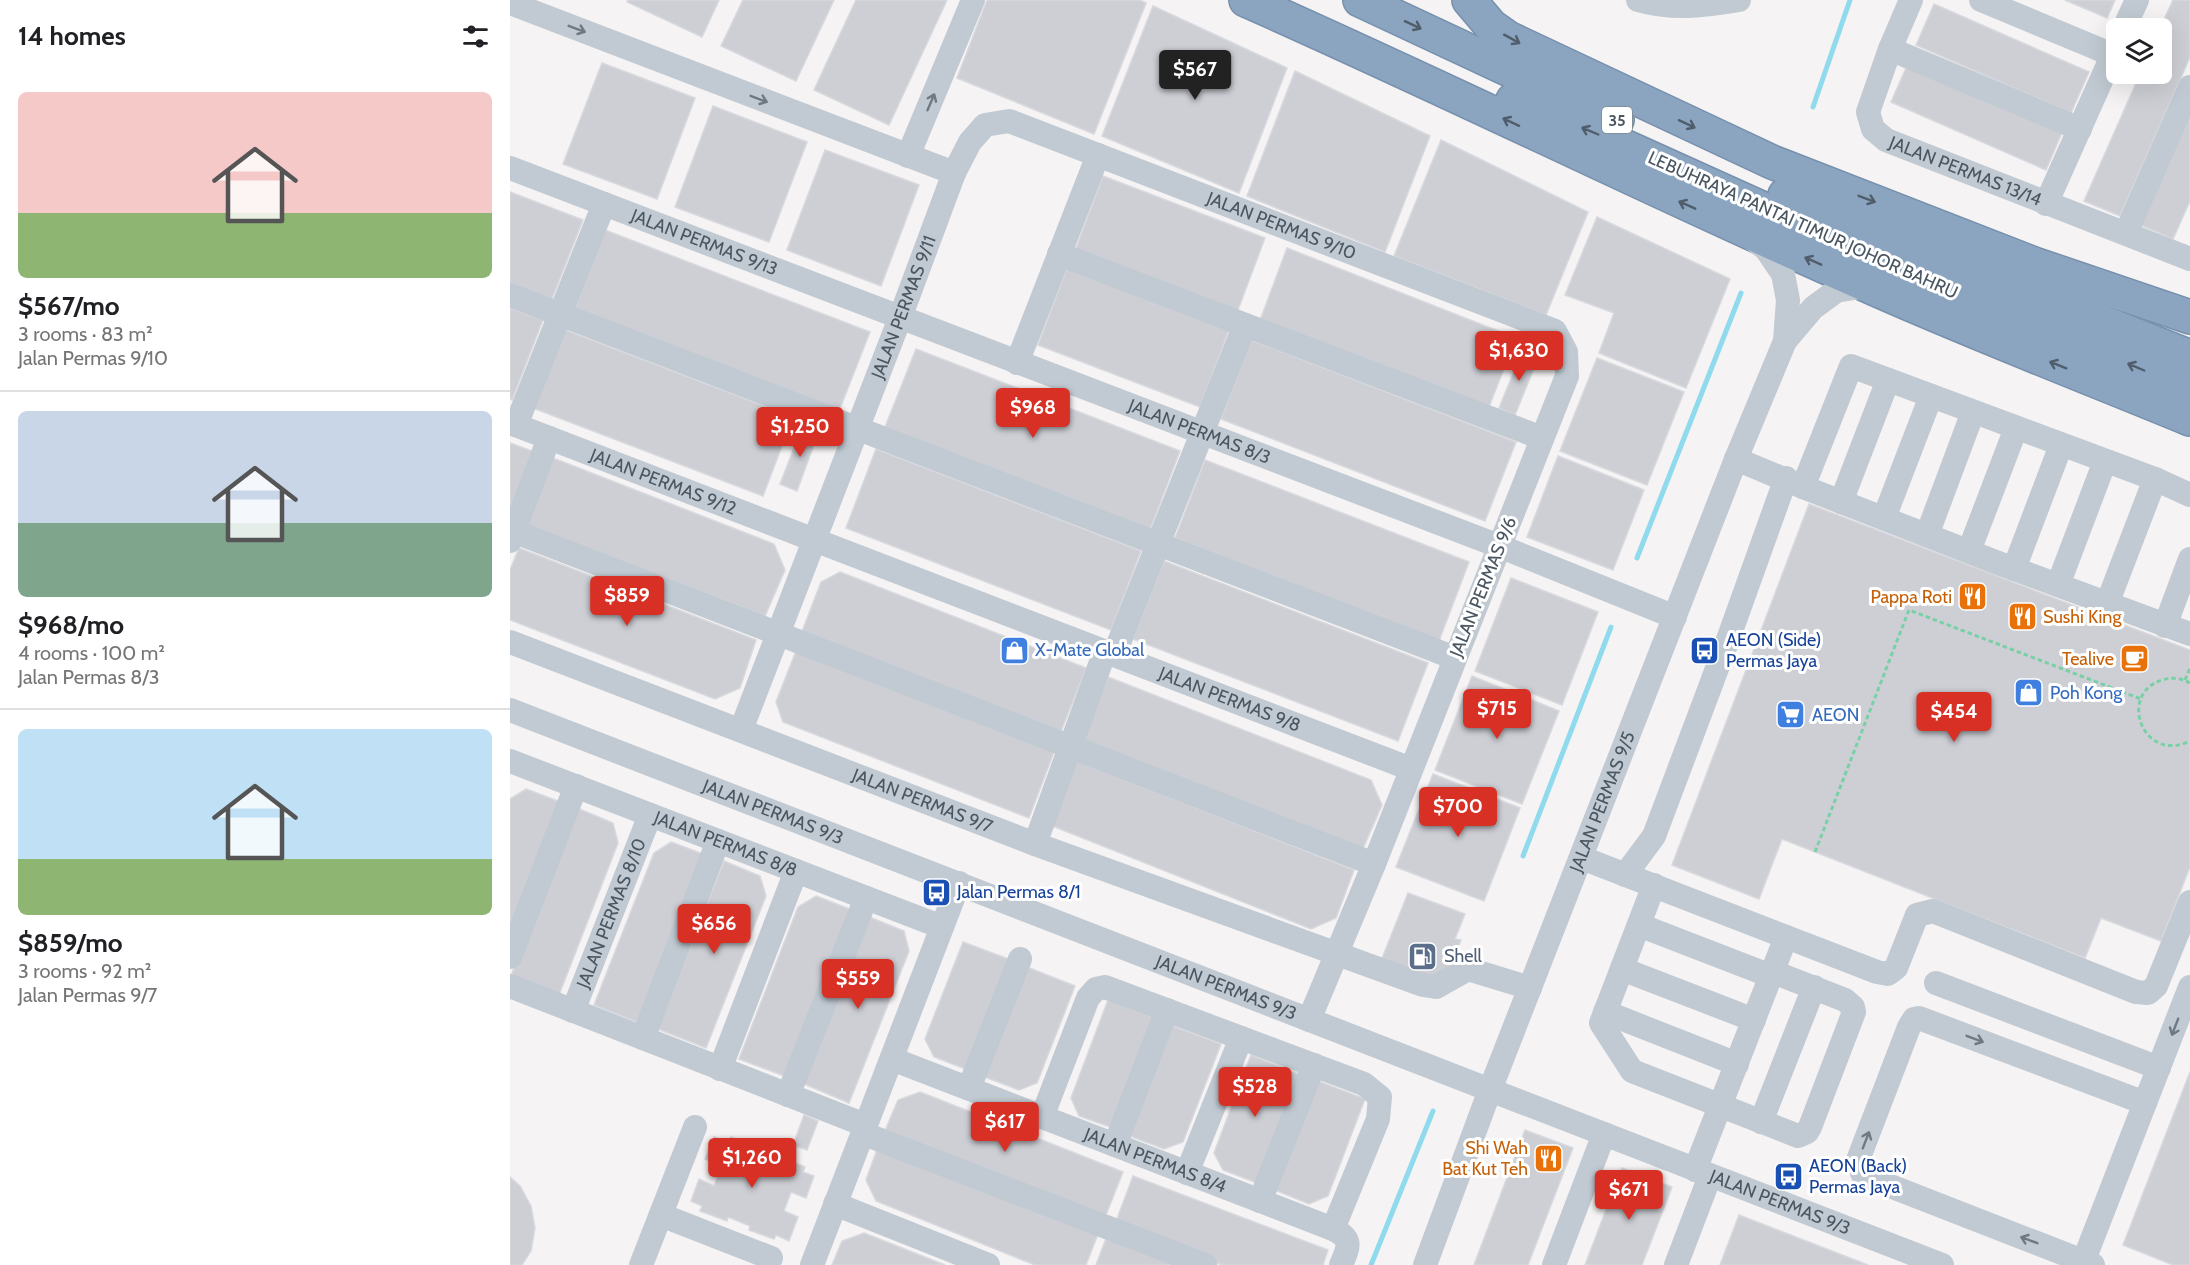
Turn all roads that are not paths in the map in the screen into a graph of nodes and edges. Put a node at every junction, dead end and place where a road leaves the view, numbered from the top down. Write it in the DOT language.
graph roads {
  1 [pos="973,0"];
  2 [pos="1246,0"];
  3 [pos="1284,0"];
  4 [pos="1360,0"];
  5 [pos="1469,0"];
  6 [pos="1638,0"];
  7 [pos="1739,0"];
  8 [pos="1911,0"];
  9 [pos="1981,0"];
  10 [pos="2137,0"];
  11 [pos="520,3"];
  12 [pos="2129,18"];
  13 [pos="2106,48"];
  14 [pos="1890,49"];
  15 [pos="2106,71"];
  16 [pos="2190,87"];
  17 [pos="985,125"];
  18 [pos="2080,129"];
  19 [pos="1098,155"];
  20 [pos="908,156"];
  21 [pos="510,168"];
  22 [pos="954,173"];
  23 [pos="604,204"];
  24 [pos="2046,204"];
  25 [pos="1741,229"];
  26 [pos="2126,233"];
  27 [pos="1877,234"];
  28 [pos="1059,254"];
  29 [pos="2190,259"];
  30 [pos="1866,286"];
  31 [pos="510,295"];
  32 [pos="561,314"];
  33 [pos="2190,317"];
  34 [pos="900,318"];
  35 [pos="1245,325"];
  36 [pos="2190,327"];
  37 [pos="1785,341"];
  38 [pos="1566,352"];
  39 [pos="2190,357"];
  40 [pos="1017,363"];
  41 [pos="1888,380"];
  42 [pos="2190,390"];
  43 [pos="1931,396"];
  44 [pos="1973,412"];
  45 [pos="2190,419"];
  46 [pos="513,424"];
  47 [pos="857,428"];
  48 [pos="2016,428"];
  49 [pos="1202,433"];
  50 [pos="549,438"];
  51 [pos="1542,438"];
  52 [pos="2061,445"];
  53 [pos="1736,459"];
  54 [pos="2105,461"];
  55 [pos="2155,480"];
  56 [pos="1794,483"];
  57 [pos="2190,495"];
  58 [pos="1841,502"];
  59 [pos="1884,518"];
  60 [pos="511,534"];
  61 [pos="1927,535"];
  62 [pos="814,539"];
  63 [pos="1158,544"];
  64 [pos="1499,546"];
  65 [pos="1969,551"];
  66 [pos="2190,559"];
  67 [pos="2014,569"];
  68 [pos="2058,585"];
  69 [pos="2108,604"];
  70 [pos="1675,617"];
  71 [pos="2165,626"];
  72 [pos="778,634"];
  73 [pos="2190,634"];
  74 [pos="510,642"];
  75 [pos="1110,653"];
  76 [pos="1455,658"];
  77 [pos="510,710"];
  78 [pos="741,730"];
  79 [pos="1071,746"];
  80 [pos="510,761"];
  81 [pos="1411,769"];
  82 [pos="576,786"];
  83 [pos="650,814"];
  84 [pos="718,841"];
  85 [pos="1035,844"];
  86 [pos="1581,858"];
  87 [pos="1374,864"];
  88 [pos="796,871"];
  89 [pos="1640,880"];
  90 [pos="959,883"];
  91 [pos="866,898"];
  92 [pos="2190,902"];
  93 [pos="1639,924"];
  94 [pos="942,927"];
  95 [pos="1786,937"];
  96 [pos="1337,954"];
  97 [pos="510,957"];
  98 [pos="1020,959"];
  99 [pos="1622,969"];
  100 [pos="1772,974"];
  101 [pos="1936,983"];
  102 [pos="510,986"];
  103 [pos="1814,987"];
  104 [pos="2190,987"];
  105 [pos="1530,988"];
  106 [pos="1167,1010"];
  107 [pos="573,1011"];
  108 [pos="1605,1012"];
  109 [pos="1309,1020"];
  110 [pos="1754,1020"];
  111 [pos="643,1038"];
  112 [pos="1241,1038"];
  113 [pos="892,1059"];
  114 [pos="1737,1064"];
  115 [pos="1314,1065"];
  116 [pos="2159,1068"];
  117 [pos="720,1069"];
  118 [pos="969,1088"];
  119 [pos="1490,1090"];
  120 [pos="788,1095"];
  121 [pos="2145,1103"];
  122 [pos="1720,1107"];
  123 [pos="1042,1117"];
  124 [pos="1761,1122"];
  125 [pos="695,1127"];
  126 [pos="864,1129"];
  127 [pos="1604,1134"];
  128 [pos="1115,1145"];
  129 [pos="1187,1173"];
  130 [pos="1702,1173"];
  131 [pos="1260,1201"];
  132 [pos="835,1204"];
  133 [pos="661,1215"];
  134 [pos="1340,1234"];
  135 [pos="771,1258"];
  136 [pos="2086,1264"];
  137 [pos="641,1265"];
  138 [pos="812,1265"];
  139 [pos="988,1265"];
  140 [pos="1205,1265"];
  141 [pos="1341,1265"];
  142 [pos="1425,1265"];
  143 [pos="1554,1265"];
  144 [pos="1676,1265"];
  145 [pos="1942,1265"];
  20 -- 1 [label="street, one-way"];
  25 -- 2 [label="highway, one-way"];
  42 -- 3 [label="highway, LEBUHRAYA PANTAI TIMUR JOHOR BAHRU / 35, one-way"];
  4 -- 27 [label="highway, LEBUHRAYA PANTAI TIMUR JOHOR BAHRU / 35, one-way"];
  5 -- 33 [label="highway, one-way"];
  6 -- 7 [label="street"];
  8 -- 14 [label="street, JALAN PERMAS 13/14"];
  9 -- 13 [label="street"];
  10 -- 12 [label="street"];
  11 -- 20 [label="street, one-way"];
  14 -- 18 [label="street"];
  14 -- 24 [label="street, JALAN PERMAS 13/14"];
  15 -- 18 [label="street"];
  16 -- 26 [label="street"];
  17 -- 19 [label="street, JALAN PERMAS 9/10"];
  17 -- 22 [label="street, JALAN PERMAS 9/11"];
  18 -- 24 [label="street"];
  19 -- 28 [label="street"];
  19 -- 38 [label="street, JALAN PERMAS 9/10"];
  20 -- 22 [label="street"];
  21 -- 23 [label="street, JALAN PERMAS 9/13"];
  22 -- 34 [label="street, JALAN PERMAS 9/11"];
  23 -- 32 [label="street"];
  23 -- 34 [label="street, JALAN PERMAS 9/13"];
  24 -- 26 [label="street, JALAN PERMAS 13/14"];
  30 -- 25 [label="highway, one-way"];
  25 -- 37 [label="street, JALAN PERMAS 9/5"];
  26 -- 29 [label="street, JALAN PERMAS 13/14"];
  27 -- 36 [label="highway"];
  27 -- 39 [label="highway, LEBUHRAYA PANTAI TIMUR JOHOR BAHRU / 35"];
  28 -- 35 [label="street"];
  28 -- 40 [label="street"];
  30 -- 37 [label="street, JALAN PERMAS 9/5"];
  45 -- 30 [label="highway, one-way"];
  31 -- 32 [label="street"];
  32 -- 46 [label="street"];
  32 -- 47 [label="street"];
  34 -- 40 [label="street, JALAN PERMAS 8/3"];
  34 -- 47 [label="street, JALAN PERMAS 9/11"];
  35 -- 49 [label="street"];
  35 -- 51 [label="street"];
  37 -- 53 [label="street, JALAN PERMAS 9/5"];
  38 -- 51 [label="street, JALAN PERMAS 9/6"];
  40 -- 49 [label="street, JALAN PERMAS 8/3"];
  41 -- 43 [label="street"];
  41 -- 56 [label="street"];
  41 -- 58 [label="street"];
  43 -- 44 [label="street"];
  43 -- 59 [label="street"];
  44 -- 48 [label="street"];
  44 -- 61 [label="street"];
  46 -- 50 [label="street, JALAN PERMAS 9/12"];
  47 -- 62 [label="street, JALAN PERMAS 9/11"];
  47 -- 63 [label="street"];
  48 -- 52 [label="street"];
  48 -- 65 [label="street"];
  49 -- 63 [label="street"];
  49 -- 64 [label="street, JALAN PERMAS 8/3"];
  50 -- 60 [label="street"];
  50 -- 62 [label="street, JALAN PERMAS 9/12"];
  51 -- 64 [label="street, JALAN PERMAS 9/6"];
  52 -- 54 [label="street"];
  52 -- 67 [label="street"];
  53 -- 56 [label="street"];
  53 -- 70 [label="street, JALAN PERMAS 9/5"];
  54 -- 55 [label="street"];
  54 -- 68 [label="street"];
  55 -- 57 [label="street"];
  55 -- 69 [label="street"];
  56 -- 58 [label="street"];
  56 -- 89 [label="street"];
  58 -- 59 [label="street"];
  59 -- 61 [label="street"];
  60 -- 72 [label="street"];
  61 -- 65 [label="street"];
  62 -- 72 [label="street, JALAN PERMAS 9/11"];
  62 -- 75 [label="street, JALAN PERMAS 9/8"];
  63 -- 75 [label="street"];
  63 -- 76 [label="street"];
  64 -- 70 [label="street, JALAN PERMAS 8/3"];
  64 -- 76 [label="street, JALAN PERMAS 9/6"];
  65 -- 67 [label="street"];
  66 -- 71 [label="street"];
  67 -- 68 [label="street"];
  68 -- 69 [label="street"];
  69 -- 71 [label="street"];
  70 -- 86 [label="street, JALAN PERMAS 9/5"];
  71 -- 73 [label="street"];
  72 -- 78 [label="street, JALAN PERMAS 9/11"];
  72 -- 79 [label="street"];
  74 -- 78 [label="street, JALAN PERMAS 9/7"];
  75 -- 79 [label="street"];
  75 -- 81 [label="street, JALAN PERMAS 9/8"];
  76 -- 81 [label="street, JALAN PERMAS 9/6"];
  77 -- 90 [label="street, JALAN PERMAS 9/3"];
  78 -- 85 [label="street, JALAN PERMAS 9/7"];
  79 -- 85 [label="street"];
  79 -- 87 [label="street"];
  80 -- 82 [label="street, JALAN PERMAS 8/8"];
  81 -- 87 [label="street, JALAN PERMAS 9/6"];
  82 -- 83 [label="street, JALAN PERMAS 8/8"];
  82 -- 97 [label="street"];
  83 -- 84 [label="street, JALAN PERMAS 8/8"];
  83 -- 107 [label="street, JALAN PERMAS 8/10"];
  84 -- 88 [label="street, JALAN PERMAS 8/8"];
  84 -- 111 [label="street"];
  85 -- 96 [label="street, JALAN PERMAS 9/7"];
  86 -- 89 [label="street"];
  86 -- 105 [label="street, JALAN PERMAS 9/5"];
  87 -- 96 [label="street, JALAN PERMAS 9/6"];
  88 -- 91 [label="street, JALAN PERMAS 8/8"];
  88 -- 117 [label="street"];
  89 -- 93 [label="street"];
  89 -- 95 [label="street"];
  90 -- 94 [label="street"];
  90 -- 109 [label="street, JALAN PERMAS 9/3"];
  91 -- 94 [label="street, JALAN PERMAS 8/8"];
  91 -- 120 [label="street"];
  92 -- 95 [label="street"];
  93 -- 99 [label="street"];
  93 -- 100 [label="street"];
  94 -- 113 [label="street"];
  95 -- 100 [label="street"];
  96 -- 105 [label="street, JALAN PERMAS 9/7"];
  96 -- 109 [label="street, JALAN PERMAS 9/6"];
  98 -- 118 [label="street"];
  99 -- 108 [label="street"];
  99 -- 110 [label="street"];
  100 -- 103 [label="street"];
  100 -- 110 [label="street"];
  101 -- 116 [label="street"];
  102 -- 107 [label="street"];
  103 -- 124 [label="street"];
  103 -- 124 [label="street"];
  104 -- 116 [label="street, one-way"];
  105 -- 119 [label="street, JALAN PERMAS 9/5"];
  106 -- 112 [label="street"];
  106 -- 123 [label="street"];
  106 -- 128 [label="street"];
  107 -- 111 [label="street"];
  108 -- 114 [label="street"];
  108 -- 122 [label="street"];
  109 -- 119 [label="street, JALAN PERMAS 9/3"];
  110 -- 114 [label="street"];
  111 -- 117 [label="street"];
  112 -- 115 [label="street"];
  112 -- 129 [label="street"];
  113 -- 118 [label="street, JALAN PERMAS 8/4"];
  113 -- 126 [label="street"];
  114 -- 122 [label="street"];
  115 -- 131 [label="street"];
  115 -- 134 [label="street"];
  116 -- 121 [label="street"];
  117 -- 120 [label="street"];
  118 -- 123 [label="street, JALAN PERMAS 8/4"];
  119 -- 127 [label="street, JALAN PERMAS 9/3"];
  119 -- 142 [label="street, JALAN PERMAS 9/5"];
  120 -- 126 [label="street"];
  121 -- 136 [label="street"];
  136 -- 121 [label="street, one-way"];
  122 -- 124 [label="street"];
  122 -- 130 [label="street"];
  123 -- 128 [label="street, JALAN PERMAS 8/4"];
  125 -- 133 [label="street"];
  126 -- 132 [label="street"];
  126 -- 140 [label="street"];
  127 -- 130 [label="street, JALAN PERMAS 9/3"];
  127 -- 143 [label="street"];
  128 -- 129 [label="street, JALAN PERMAS 8/4"];
  129 -- 131 [label="street, JALAN PERMAS 8/4"];
  130 -- 144 [label="street"];
  130 -- 145 [label="street, JALAN PERMAS 9/3"];
  131 -- 134 [label="street, JALAN PERMAS 8/4"];
  132 -- 138 [label="street"];
  132 -- 139 [label="street"];
  133 -- 135 [label="street"];
  133 -- 137 [label="street"];
  134 -- 141 [label="street"];
}
